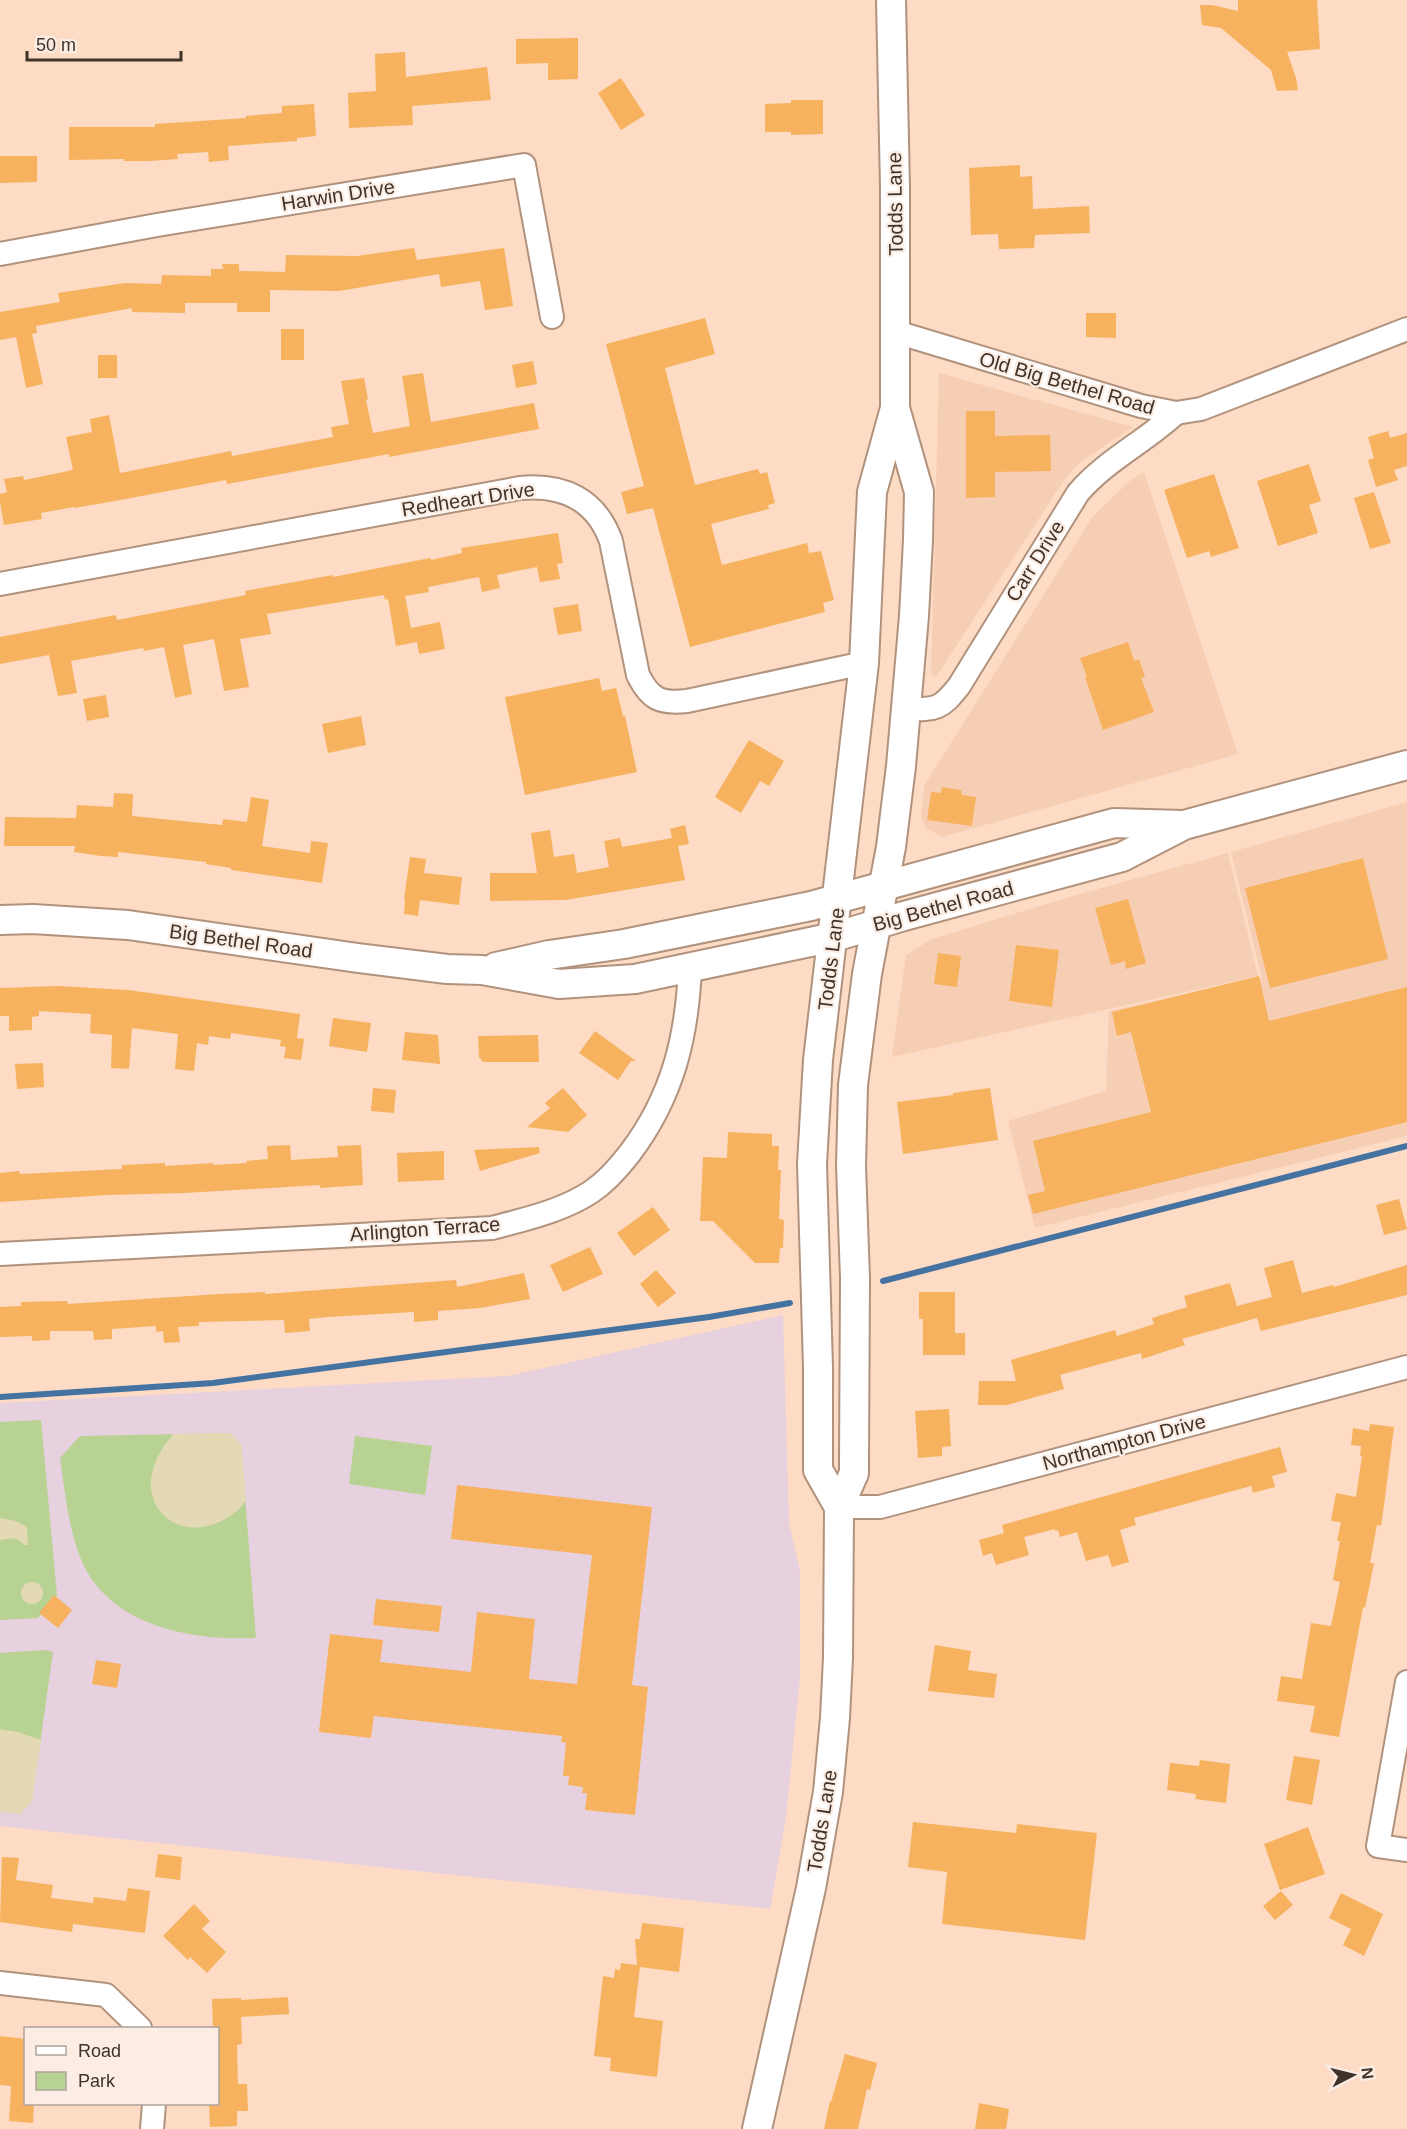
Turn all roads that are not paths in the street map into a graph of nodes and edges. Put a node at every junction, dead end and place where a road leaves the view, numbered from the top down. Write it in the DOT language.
graph roads {
  1 [pos="891,0"];
  2 [pos="0,254"];
  3 [pos="552,317"];
  4 [pos="1407,329"];
  5 [pos="896,332"];
  6 [pos="895,408"];
  7 [pos="1176,413"];
  8 [pos="0,584"];
  9 [pos="864,663"];
  10 [pos="907,709"];
  11 [pos="1407,765"];
  12 [pos="1184,825"];
  13 [pos="884,885"];
  14 [pos="838,899"];
  15 [pos="0,920"];
  16 [pos="877,923"];
  17 [pos="834,937"];
  18 [pos="690,968"];
  19 [pos="482,970"];
  20 [pos="0,1254"];
  21 [pos="1407,1367"];
  22 [pos="839,1507"];
  23 [pos="1407,1682"];
  24 [pos="1407,1850"];
  25 [pos="0,1983"];
  26 [pos="139,2027"];
  27 [pos="154,2105"];
  28 [pos="152,2129"];
  29 [pos="757,2129"];
  1 -- 5 [label="main road, Todds Lane"];
  2 -- 3 [label="street, Harwin Drive"];
  4 -- 7 [label="street, Old Big Bethel Road"];
  5 -- 6 [label="main road, Todds Lane"];
  5 -- 7 [label="street, Old Big Bethel Road"];
  6 -- 9 [label="main road, Todds Lane"];
  6 -- 10 [label="main road, Todds Lane"];
  7 -- 10 [label="street, Carr Drive"];
  8 -- 9 [label="street, Redheart Drive"];
  9 -- 14 [label="main road, Todds Lane"];
  10 -- 13 [label="main road, Todds Lane"];
  11 -- 12 [label="main road, Big Bethel Road"];
  12 -- 13 [label="main road, Big Bethel Road"];
  12 -- 16 [label="main road, Big Bethel Road"];
  13 -- 14 [label="main road, Big Bethel Road"];
  13 -- 16 [label="main road, Todds Lane"];
  14 -- 17 [label="main road, Todds Lane"];
  14 -- 19 [label="main road, Big Bethel Road"];
  15 -- 19 [label="main road, Big Bethel Road"];
  16 -- 17 [label="main road, Big Bethel Road"];
  16 -- 22 [label="main road, Todds Lane"];
  17 -- 18 [label="main road, Big Bethel Road"];
  17 -- 22 [label="main road, Todds Lane"];
  18 -- 19 [label="main road, Big Bethel Road"];
  18 -- 20 [label="street, Arlington Terrace"];
  21 -- 22 [label="street, Northampton Drive"];
  22 -- 29 [label="main road, Todds Lane"];
  23 -- 24 [label="street"];
  25 -- 26 [label="street"];
  27 -- 28 [label="street"];
}
